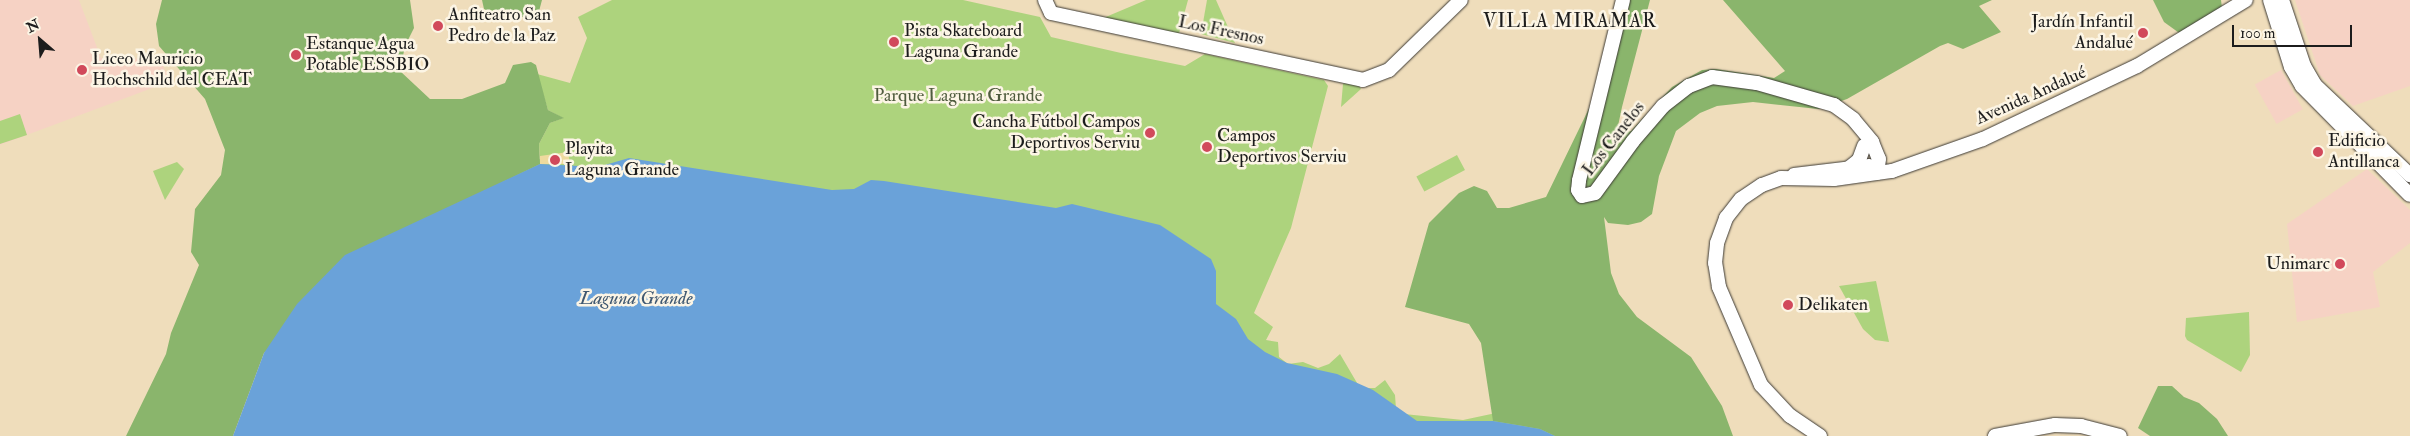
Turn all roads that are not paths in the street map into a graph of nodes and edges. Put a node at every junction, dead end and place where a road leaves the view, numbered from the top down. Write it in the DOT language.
graph roads {
  1 [pos="1045,0"];
  2 [pos="1461,0"];
  3 [pos="1623,0"];
  4 [pos="2246,0"];
  5 [pos="2270,0"];
  6 [pos="2282,0"];
  7 [pos="1859,125"];
  8 [pos="1864,146"];
  9 [pos="1849,168"];
  10 [pos="1876,168"];
  11 [pos="2410,175"];
  12 [pos="1789,177"];
  13 [pos="2410,196"];
  14 [pos="1820,436"];
  15 [pos="1995,436"];
  16 [pos="2120,436"];
  1 -- 2 [label="street, Los Fresnos"];
  3 -- 7 [label="street, Los Canelos"];
  4 -- 10 [label="street, Avenida Andalué"];
  5 -- 13 [label="street"];
  6 -- 11 [label="street"];
  7 -- 8 [label="street"];
  7 -- 10 [label="street, Los Canelos"];
  8 -- 9 [label="street"];
  8 -- 10 [label="street"];
  9 -- 10 [label="street, Avenida Andalué"];
  9 -- 12 [label="street, Avenida Andalué"];
  10 -- 12 [label="street, Avenida Andalué"];
  12 -- 14 [label="street, Avenida Andalué"];
  15 -- 16 [label="street"];
}
